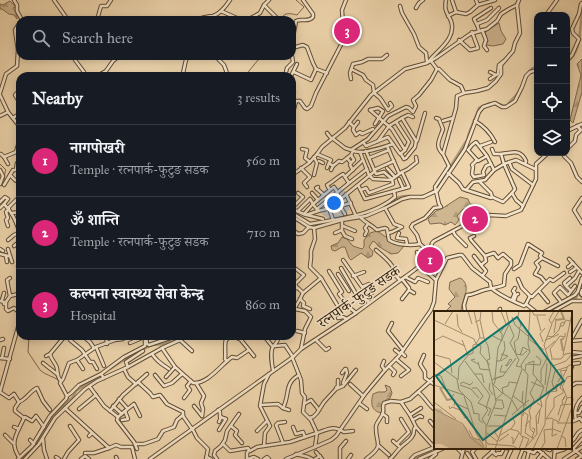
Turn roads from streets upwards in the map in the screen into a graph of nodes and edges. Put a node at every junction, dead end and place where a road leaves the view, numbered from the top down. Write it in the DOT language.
graph roads {
  1 [pos="14,0"];
  2 [pos="54,0"];
  3 [pos="111,0"];
  4 [pos="230,0"];
  5 [pos="269,0"];
  6 [pos="303,0"];
  7 [pos="346,0"];
  8 [pos="422,0"];
  9 [pos="446,0"];
  10 [pos="452,0"];
  11 [pos="476,0"];
  12 [pos="495,0"];
  13 [pos="519,0"];
  14 [pos="557,0"];
  15 [pos="582,3"];
  16 [pos="264,5"];
  17 [pos="478,5"];
  18 [pos="400,6"];
  19 [pos="517,6"];
  20 [pos="416,8"];
  21 [pos="491,8"];
  22 [pos="499,8"];
  23 [pos="221,11"];
  24 [pos="456,12"];
  25 [pos="548,12"];
  26 [pos="19,16"];
  27 [pos="65,16"];
  28 [pos="98,16"];
  29 [pos="214,16"];
  30 [pos="232,16"];
  31 [pos="255,16"];
  32 [pos="275,16"];
  33 [pos="448,16"];
  34 [pos="296,21"];
  35 [pos="477,25"];
  36 [pos="481,31"];
  37 [pos="472,32"];
  38 [pos="459,40"];
  39 [pos="296,47"];
  40 [pos="487,50"];
  41 [pos="387,55"];
  42 [pos="570,57"];
  43 [pos="17,60"];
  44 [pos="75,60"];
  45 [pos="114,60"];
  46 [pos="186,60"];
  47 [pos="219,60"];
  48 [pos="293,60"];
  49 [pos="507,60"];
  50 [pos="431,61"];
  51 [pos="427,63"];
  52 [pos="297,64"];
  53 [pos="316,69"];
  54 [pos="351,69"];
  55 [pos="437,69"];
  56 [pos="534,71"];
  57 [pos="84,72"];
  58 [pos="106,72"];
  59 [pos="184,72"];
  60 [pos="227,72"];
  61 [pos="286,72"];
  62 [pos="294,72"];
  63 [pos="490,72"];
  64 [pos="296,73"];
  65 [pos="326,73"];
  66 [pos="496,75"];
  67 [pos="351,79"];
  68 [pos="490,79"];
  69 [pos="374,93"];
  70 [pos="464,93"];
  71 [pos="0,94"];
  72 [pos="296,100"];
  73 [pos="390,103"];
  74 [pos="8,112"];
  75 [pos="425,113"];
  76 [pos="16,115"];
  77 [pos="0,116"];
  78 [pos="379,117"];
  79 [pos="413,117"];
  80 [pos="13,118"];
  81 [pos="402,118"];
  82 [pos="436,118"];
  83 [pos="453,118"];
  84 [pos="384,121"];
  85 [pos="443,121"];
  86 [pos="475,121"];
  87 [pos="16,122"];
  88 [pos="349,122"];
  89 [pos="358,122"];
  90 [pos="396,122"];
  91 [pos="375,124"];
  92 [pos="582,124"];
  93 [pos="389,126"];
  94 [pos="577,126"];
  95 [pos="354,127"];
  96 [pos="570,128"];
  97 [pos="373,129"];
  98 [pos="327,133"];
  99 [pos="332,138"];
  100 [pos="416,141"];
  101 [pos="363,142"];
  102 [pos="377,142"];
  103 [pos="393,144"];
  104 [pos="388,146"];
  105 [pos="480,146"];
  106 [pos="570,146"];
  107 [pos="302,149"];
  108 [pos="352,150"];
  109 [pos="389,150"];
  110 [pos="405,150"];
  111 [pos="492,150"];
  112 [pos="16,151"];
  113 [pos="366,151"];
  114 [pos="360,152"];
  115 [pos="0,154"];
  116 [pos="317,154"];
  117 [pos="401,154"];
  118 [pos="443,154"];
  119 [pos="501,154"];
  120 [pos="351,155"];
  121 [pos="416,156"];
  122 [pos="486,156"];
  123 [pos="545,156"];
  124 [pos="564,156"];
  125 [pos="4,157"];
  126 [pos="314,157"];
  127 [pos="322,157"];
  128 [pos="347,158"];
  129 [pos="369,158"];
  130 [pos="364,160"];
  131 [pos="477,160"];
  132 [pos="394,161"];
  133 [pos="310,162"];
  134 [pos="318,162"];
  135 [pos="508,162"];
  136 [pos="323,163"];
  137 [pos="329,163"];
  138 [pos="351,163"];
  139 [pos="8,164"];
  140 [pos="491,164"];
  141 [pos="504,164"];
  142 [pos="525,164"];
  143 [pos="333,166"];
  144 [pos="301,168"];
  145 [pos="327,168"];
  146 [pos="367,168"];
  147 [pos="387,168"];
  148 [pos="535,169"];
  149 [pos="0,170"];
  150 [pos="16,170"];
  151 [pos="331,170"];
  152 [pos="353,170"];
  153 [pos="374,170"];
  154 [pos="494,170"];
  155 [pos="296,172"];
  156 [pos="401,172"];
  157 [pos="448,173"];
  158 [pos="10,174"];
  159 [pos="314,175"];
  160 [pos="370,175"];
  161 [pos="480,176"];
  162 [pos="345,177"];
  163 [pos="395,177"];
  164 [pos="16,179"];
  165 [pos="392,179"];
  166 [pos="399,179"];
  167 [pos="480,181"];
  168 [pos="582,182"];
  169 [pos="349,183"];
  170 [pos="0,184"];
  171 [pos="393,184"];
  172 [pos="4,185"];
  173 [pos="358,185"];
  174 [pos="532,185"];
  175 [pos="307,187"];
  176 [pos="318,187"];
  177 [pos="403,188"];
  178 [pos="330,190"];
  179 [pos="361,190"];
  180 [pos="436,190"];
  181 [pos="466,190"];
  182 [pos="393,191"];
  183 [pos="298,193"];
  184 [pos="312,193"];
  185 [pos="338,193"];
  186 [pos="512,193"];
  187 [pos="346,194"];
  188 [pos="324,195"];
  189 [pos="492,197"];
  190 [pos="582,198"];
  191 [pos="318,200"];
  192 [pos="16,201"];
  193 [pos="0,202"];
  194 [pos="351,203"];
  195 [pos="4,204"];
  196 [pos="313,204"];
  197 [pos="340,206"];
  198 [pos="523,206"];
  199 [pos="296,207"];
  200 [pos="0,208"];
  201 [pos="329,208"];
  202 [pos="385,208"];
  203 [pos="9,209"];
  204 [pos="296,209"];
  205 [pos="318,210"];
  206 [pos="296,211"];
  207 [pos="16,212"];
  208 [pos="296,212"];
  209 [pos="12,213"];
  210 [pos="305,214"];
  211 [pos="345,214"];
  212 [pos="356,216"];
  213 [pos="361,218"];
  214 [pos="16,219"];
  215 [pos="296,219"];
  216 [pos="323,219"];
  217 [pos="333,220"];
  218 [pos="342,220"];
  219 [pos="582,221"];
  220 [pos="368,224"];
  221 [pos="8,226"];
  222 [pos="343,226"];
  223 [pos="309,227"];
  224 [pos="314,228"];
  225 [pos="342,231"];
  226 [pos="354,231"];
  227 [pos="453,231"];
  228 [pos="296,232"];
  229 [pos="388,232"];
  230 [pos="335,233"];
  231 [pos="399,233"];
  232 [pos="16,234"];
  233 [pos="365,236"];
  234 [pos="474,236"];
  235 [pos="352,239"];
  236 [pos="8,240"];
  237 [pos="407,244"];
  238 [pos="420,244"];
  239 [pos="466,246"];
  240 [pos="0,249"];
  241 [pos="8,249"];
  242 [pos="426,249"];
  243 [pos="376,250"];
  244 [pos="3,251"];
  245 [pos="417,252"];
  246 [pos="430,252"];
  247 [pos="0,254"];
  248 [pos="6,256"];
  249 [pos="10,256"];
  250 [pos="474,256"];
  251 [pos="485,256"];
  252 [pos="542,258"];
  253 [pos="569,259"];
  254 [pos="343,260"];
  255 [pos="428,260"];
  256 [pos="7,262"];
  257 [pos="12,262"];
  258 [pos="572,263"];
  259 [pos="481,265"];
  260 [pos="558,266"];
  261 [pos="568,267"];
  262 [pos="341,268"];
  263 [pos="576,268"];
  264 [pos="296,269"];
  265 [pos="514,269"];
  266 [pos="329,271"];
  267 [pos="364,272"];
  268 [pos="570,272"];
  269 [pos="581,272"];
  270 [pos="564,273"];
  271 [pos="338,274"];
  272 [pos="483,275"];
  273 [pos="353,276"];
  274 [pos="10,278"];
  275 [pos="321,278"];
  276 [pos="570,278"];
  277 [pos="582,278"];
  278 [pos="403,279"];
  279 [pos="518,279"];
  280 [pos="436,280"];
  281 [pos="296,282"];
  282 [pos="428,282"];
  283 [pos="546,283"];
  284 [pos="566,286"];
  285 [pos="575,286"];
  286 [pos="298,288"];
  287 [pos="515,288"];
  288 [pos="492,289"];
  289 [pos="409,290"];
  290 [pos="582,290"];
  291 [pos="539,291"];
  292 [pos="571,291"];
  293 [pos="342,292"];
  294 [pos="4,293"];
  295 [pos="414,293"];
  296 [pos="16,294"];
  297 [pos="303,294"];
  298 [pos="518,294"];
  299 [pos="582,295"];
  300 [pos="10,296"];
  301 [pos="530,296"];
  302 [pos="365,297"];
  303 [pos="300,299"];
  304 [pos="402,299"];
  305 [pos="1,300"];
  306 [pos="513,301"];
  307 [pos="582,301"];
  308 [pos="6,302"];
  309 [pos="548,302"];
  310 [pos="561,302"];
  311 [pos="369,303"];
  312 [pos="526,304"];
  313 [pos="343,306"];
  314 [pos="296,307"];
  315 [pos="296,309"];
  316 [pos="310,309"];
  317 [pos="16,310"];
  318 [pos="16,310"];
  319 [pos="465,311"];
  320 [pos="535,311"];
  321 [pos="546,311"];
  322 [pos="554,311"];
  323 [pos="356,313"];
  324 [pos="338,318"];
  325 [pos="347,319"];
  326 [pos="582,320"];
  327 [pos="392,323"];
  328 [pos="297,331"];
  329 [pos="304,333"];
  330 [pos="572,338"];
  331 [pos="16,340"];
  332 [pos="62,340"];
  333 [pos="70,340"];
  334 [pos="87,340"];
  335 [pos="106,340"];
  336 [pos="115,340"];
  337 [pos="137,340"];
  338 [pos="144,340"];
  339 [pos="146,340"];
  340 [pos="164,340"];
  341 [pos="180,340"];
  342 [pos="226,340"];
  343 [pos="242,340"];
  344 [pos="267,340"];
  345 [pos="278,340"];
  346 [pos="316,340"];
  347 [pos="107,344"];
  348 [pos="130,344"];
  349 [pos="95,347"];
  350 [pos="273,347"];
  351 [pos="4,348"];
  352 [pos="162,348"];
  353 [pos="329,348"];
  354 [pos="301,349"];
  355 [pos="192,350"];
  356 [pos="249,350"];
  357 [pos="395,350"];
  358 [pos="143,351"];
  359 [pos="402,352"];
  360 [pos="572,352"];
  361 [pos="582,353"];
  362 [pos="50,354"];
  363 [pos="85,354"];
  364 [pos="152,354"];
  365 [pos="424,355"];
  366 [pos="46,356"];
  367 [pos="254,356"];
  368 [pos="405,356"];
  369 [pos="582,356"];
  370 [pos="293,357"];
  371 [pos="1,358"];
  372 [pos="572,358"];
  373 [pos="10,359"];
  374 [pos="396,359"];
  375 [pos="77,360"];
  376 [pos="227,361"];
  377 [pos="384,361"];
  378 [pos="43,363"];
  379 [pos="579,363"];
  380 [pos="572,364"];
  381 [pos="104,366"];
  382 [pos="390,366"];
  383 [pos="175,367"];
  384 [pos="128,368"];
  385 [pos="82,369"];
  386 [pos="97,369"];
  387 [pos="124,369"];
  388 [pos="169,370"];
  389 [pos="356,370"];
  390 [pos="385,370"];
  391 [pos="272,371"];
  392 [pos="342,373"];
  393 [pos="57,374"];
  394 [pos="147,374"];
  395 [pos="182,374"];
  396 [pos="102,375"];
  397 [pos="155,375"];
  398 [pos="299,375"];
  399 [pos="393,375"];
  400 [pos="401,376"];
  401 [pos="166,377"];
  402 [pos="434,378"];
  403 [pos="338,380"];
  404 [pos="191,381"];
  405 [pos="431,382"];
  406 [pos="60,383"];
  407 [pos="137,383"];
  408 [pos="196,384"];
  409 [pos="350,384"];
  410 [pos="434,384"];
  411 [pos="582,384"];
  412 [pos="572,385"];
  413 [pos="340,386"];
  414 [pos="90,387"];
  415 [pos="336,389"];
  416 [pos="0,391"];
  417 [pos="418,392"];
  418 [pos="96,395"];
  419 [pos="68,396"];
  420 [pos="363,396"];
  421 [pos="184,398"];
  422 [pos="582,398"];
  423 [pos="119,399"];
  424 [pos="20,402"];
  425 [pos="401,402"];
  426 [pos="359,403"];
  427 [pos="304,404"];
  428 [pos="261,405"];
  429 [pos="113,406"];
  430 [pos="194,406"];
  431 [pos="582,406"];
  432 [pos="65,408"];
  433 [pos="128,408"];
  434 [pos="283,408"];
  435 [pos="421,408"];
  436 [pos="79,409"];
  437 [pos="367,409"];
  438 [pos="434,409"];
  439 [pos="50,410"];
  440 [pos="218,410"];
  441 [pos="289,410"];
  442 [pos="319,410"];
  443 [pos="110,411"];
  444 [pos="125,411"];
  445 [pos="575,413"];
  446 [pos="122,414"];
  447 [pos="239,414"];
  448 [pos="383,414"];
  449 [pos="183,415"];
  450 [pos="410,415"];
  451 [pos="140,416"];
  452 [pos="118,417"];
  453 [pos="204,417"];
  454 [pos="221,417"];
  455 [pos="422,417"];
  456 [pos="24,418"];
  457 [pos="309,418"];
  458 [pos="401,419"];
  459 [pos="122,420"];
  460 [pos="413,420"];
  461 [pos="576,420"];
  462 [pos="582,420"];
  463 [pos="267,421"];
  464 [pos="430,421"];
  465 [pos="219,422"];
  466 [pos="285,422"];
  467 [pos="387,422"];
  468 [pos="572,422"];
  469 [pos="44,426"];
  470 [pos="70,426"];
  471 [pos="231,426"];
  472 [pos="434,426"];
  473 [pos="14,427"];
  474 [pos="293,427"];
  475 [pos="416,427"];
  476 [pos="192,428"];
  477 [pos="19,429"];
  478 [pos="340,429"];
  479 [pos="219,430"];
  480 [pos="582,430"];
  481 [pos="256,431"];
  482 [pos="353,431"];
  483 [pos="92,433"];
  484 [pos="317,433"];
  485 [pos="5,435"];
  486 [pos="89,436"];
  487 [pos="305,437"];
  488 [pos="40,439"];
  489 [pos="30,440"];
  490 [pos="393,440"];
  491 [pos="572,440"];
  492 [pos="346,441"];
  493 [pos="581,441"];
  494 [pos="242,442"];
  495 [pos="283,443"];
  496 [pos="13,444"];
  497 [pos="34,444"];
  498 [pos="223,444"];
  499 [pos="397,444"];
  500 [pos="43,445"];
  501 [pos="136,445"];
  502 [pos="264,446"];
  503 [pos="379,446"];
  504 [pos="434,446"];
  505 [pos="47,447"];
  506 [pos="315,447"];
  507 [pos="400,447"];
  508 [pos="434,447"];
  509 [pos="582,447"];
  510 [pos="109,448"];
  511 [pos="572,448"];
  512 [pos="132,449"];
  513 [pos="137,449"];
  514 [pos="442,449"];
  515 [pos="458,449"];
  516 [pos="464,449"];
  517 [pos="475,449"];
  518 [pos="504,449"];
  519 [pos="512,449"];
  520 [pos="523,449"];
  521 [pos="525,449"];
  522 [pos="565,449"];
  523 [pos="249,450"];
  524 [pos="530,451"];
  525 [pos="577,451"];
  526 [pos="316,452"];
  527 [pos="555,452"];
  528 [pos="85,453"];
  529 [pos="94,453"];
  530 [pos="462,453"];
  531 [pos="467,453"];
  532 [pos="542,453"];
  533 [pos="296,454"];
  534 [pos="436,454"];
  535 [pos="351,455"];
  536 [pos="389,455"];
  537 [pos="427,455"];
  538 [pos="96,456"];
  539 [pos="582,456"];
  540 [pos="19,458"];
  541 [pos="206,458"];
  542 [pos="321,458"];
  543 [pos="368,458"];
  544 [pos="547,458"];
  545 [pos="25,459"];
  546 [pos="47,459"];
  547 [pos="64,459"];
  548 [pos="80,459"];
  549 [pos="89,459"];
  550 [pos="135,459"];
  551 [pos="150,459"];
  552 [pos="211,459"];
  553 [pos="217,459"];
  554 [pos="248,459"];
  555 [pos="258,459"];
  556 [pos="264,459"];
  557 [pos="269,459"];
  558 [pos="286,459"];
  559 [pos="312,459"];
  560 [pos="315,459"];
  561 [pos="340,459"];
  562 [pos="348,459"];
  563 [pos="390,459"];
  564 [pos="411,459"];
  565 [pos="419,459"];
  566 [pos="430,459"];
  567 [pos="461,459"];
  568 [pos="472,459"];
  569 [pos="476,459"];
  570 [pos="484,459"];
  571 [pos="507,459"];
  572 [pos="519,459"];
  573 [pos="528,459"];
  574 [pos="538,459"];
  575 [pos="554,459"];
  576 [pos="564,459"];
  577 [pos="577,459"];
  1 -- 26 [label="street"];
  2 -- 27 [label="street"];
  3 -- 28 [label="street"];
  4 -- 23 [label="street"];
  5 -- 16 [label="street"];
  6 -- 34 [label="street"];
  7 -- 65 [label="street"];
  8 -- 20 [label="street"];
  9 -- 33 [label="street"];
  10 -- 24 [label="street"];
  11 -- 17 [label="street"];
  12 -- 17 [label="street"];
  13 -- 19 [label="street"];
  14 -- 25 [label="street"];
  15 -- 42 [label="street"];
  16 -- 31 [label="street"];
  16 -- 32 [label="street"];
  17 -- 24 [label="street"];
  18 -- 51 [label="street"];
  19 -- 36 [label="street"];
  19 -- 49 [label="street"];
  21 -- 35 [label="street"];
  22 -- 35 [label="street"];
  23 -- 29 [label="street"];
  23 -- 30 [label="street"];
  24 -- 33 [label="street"];
  33 -- 51 [label="street"];
  35 -- 36 [label="street"];
  36 -- 37 [label="street"];
  36 -- 40 [label="street"];
  37 -- 38 [label="street"];
  37 -- 38 [label="street"];
  38 -- 50 [label="street"];
  39 -- 53 [label="street"];
  41 -- 54 [label="street"];
  43 -- 71 [label="street"];
  44 -- 57 [label="street"];
  45 -- 58 [label="street"];
  46 -- 59 [label="street"];
  47 -- 60 [label="street"];
  48 -- 61 [label="street"];
  49 -- 66 [label="street"];
  49 -- 70 [label="street"];
  50 -- 51 [label="street"];
  50 -- 55 [label="street"];
  51 -- 69 [label="street"];
  52 -- 62 [label="street"];
  53 -- 64 [label="street"];
  53 -- 65 [label="street"];
  54 -- 67 [label="street"];
  54 -- 69 [label="street"];
  55 -- 70 [label="street"];
  55 -- 84 [label="street"];
  56 -- 86 [label="street"];
  63 -- 66 [label="street"];
  65 -- 72 [label="street"];
  66 -- 68 [label="street"];
  69 -- 73 [label="street"];
  69 -- 88 [label="street"];
  70 -- 83 [label="street"];
  71 -- 74 [label="street"];
  74 -- 77 [label="street"];
  74 -- 80 [label="street"];
  75 -- 100 [label="street"];
  76 -- 80 [label="street"];
  78 -- 78 [label="street"];
  78 -- 84 [label="street"];
  78 -- 91 [label="street"];
  79 -- 81 [label="street"];
  80 -- 87 [label="street"];
  81 -- 90 [label="street"];
  81 -- 100 [label="street"];
  82 -- 118 [label="street"];
  83 -- 85 [label="street"];
  83 -- 118 [label="street"];
  84 -- 93 [label="street"];
  84 -- 101 [label="street"];
  86 -- 105 [label="street"];
  86 -- 157 [label="street"];
  88 -- 95 [label="street"];
  88 -- 99 [label="street"];
  89 -- 95 [label="street"];
  90 -- 93 [label="street"];
  90 -- 110 [label="street"];
  92 -- 94 [label="street"];
  93 -- 102 [label="street"];
  93 -- 110 [label="street"];
  94 -- 96 [label="street"];
  94 -- 106 [label="street"];
  95 -- 97 [label="street"];
  98 -- 99 [label="street"];
  99 -- 108 [label="street"];
  99 -- 116 [label="street"];
  100 -- 117 [label="street"];
  101 -- 102 [label="street"];
  101 -- 108 [label="street"];
  102 -- 103 [label="street"];
  103 -- 104 [label="street"];
  103 -- 117 [label="street"];
  104 -- 109 [label="street"];
  104 -- 113 [label="street"];
  105 -- 122 [label="street"];
  105 -- 131 [label="street"];
  107 -- 133 [label="street"];
  108 -- 114 [label="street"];
  108 -- 120 [label="street"];
  109 -- 129 [label="street"];
  109 -- 132 [label="street"];
  110 -- 117 [label="street"];
  111 -- 119 [label="street"];
  112 -- 125 [label="street"];
  113 -- 114 [label="street"];
  113 -- 129 [label="street"];
  114 -- 130 [label="street"];
  115 -- 125 [label="street"];
  116 -- 126 [label="street"];
  116 -- 127 [label="street"];
  118 -- 180 [label="street"];
  119 -- 141 [label="street"];
  119 -- 142 [label="street"];
  120 -- 128 [label="street"];
  120 -- 138 [label="street"];
  121 -- 156 [label="street"];
  122 -- 131 [label="street"];
  122 -- 140 [label="street"];
  123 -- 148 [label="street"];
  124 -- 168 [label="street"];
  125 -- 139 [label="street"];
  126 -- 133 [label="street"];
  126 -- 134 [label="street"];
  127 -- 134 [label="street"];
  127 -- 137 [label="street"];
  128 -- 138 [label="street"];
  128 -- 143 [label="street"];
  129 -- 153 [label="street"];
  130 -- 146 [label="street"];
  130 -- 152 [label="street"];
  131 -- 161 [label="street"];
  132 -- 153 [label="street"];
  132 -- 156 [label="street"];
  133 -- 144 [label="street"];
  134 -- 136 [label="street"];
  134 -- 159 [label="street"];
  135 -- 141 [label="street"];
  135 -- 142 [label="street"];
  135 -- 174 [label="street"];
  137 -- 143 [label="street"];
  137 -- 145 [label="street"];
  138 -- 152 [label="street"];
  140 -- 154 [label="street"];
  140 -- 161 [label="street"];
  141 -- 154 [label="street"];
  141 -- 186 [label="street"];
  142 -- 148 [label="street"];
  143 -- 151 [label="street"];
  144 -- 155 [label="street"];
  144 -- 175 [label="street"];
  146 -- 160 [label="street"];
  146 -- 169 [label="street"];
  147 -- 163 [label="street"];
  148 -- 174 [label="street"];
  149 -- 170 [label="street"];
  150 -- 158 [label="street"];
  152 -- 162 [label="street"];
  153 -- 160 [label="street"];
  153 -- 165 [label="street"];
  154 -- 167 [label="street"];
  156 -- 163 [label="street"];
  156 -- 177 [label="street"];
  157 -- 180 [label="street"];
  157 -- 181 [label="street"];
  158 -- 164 [label="street"];
  158 -- 172 [label="street"];
  160 -- 165 [label="street"];
  160 -- 173 [label="street"];
  161 -- 167 [label="street"];
  162 -- 169 [label="street"];
  162 -- 178 [label="street"];
  163 -- 165 [label="street"];
  165 -- 171 [label="street"];
  166 -- 177 [label="street"];
  167 -- 181 [label="street"];
  167 -- 189 [label="street"];
  169 -- 185 [label="street"];
  171 -- 179 [label="street"];
  171 -- 182 [label="street"];
  173 -- 179 [label="street"];
  173 -- 187 [label="street"];
  174 -- 198 [label="street"];
  176 -- 188 [label="street"];
  177 -- 182 [label="street"];
  178 -- 185 [label="street"];
  178 -- 188 [label="street"];
  179 -- 182 [label="street"];
  180 -- 202 [label="street"];
  180 -- 238 [label="street"];
  181 -- 189 [label="street"];
  182 -- 212 [label="street"];
  183 -- 199 [label="street"];
  184 -- 191 [label="street"];
  185 -- 205 [label="street"];
  186 -- 189 [label="street"];
  186 -- 198 [label="street"];
  187 -- 194 [label="street"];
  187 -- 201 [label="street"];
  188 -- 191 [label="street"];
  190 -- 219 [label="street"];
  191 -- 196 [label="street"];
  192 -- 203 [label="street"];
  193 -- 195 [label="street"];
  194 -- 197 [label="street"];
  194 -- 212 [label="street"];
  195 -- 200 [label="street"];
  195 -- 203 [label="street"];
  196 -- 204 [label="street"];
  196 -- 205 [label="street"];
  196 -- 210 [label="street"];
  197 -- 201 [label="street"];
  197 -- 211 [label="street"];
  198 -- 227 [label="street"];
  201 -- 205 [label="street"];
  201 -- 217 [label="street"];
  202 -- 213 [label="street"];
  202 -- 229 [label="street"];
  203 -- 209 [label="street"];
  203 -- 221 [label="street"];
  205 -- 210 [label="street"];
  206 -- 210 [label="street"];
  207 -- 209 [label="street"];
  208 -- 217 [label="street"];
  209 -- 214 [label="street"];
  210 -- 216 [label="street"];
  212 -- 217 [label="street"];
  213 -- 218 [label="street"];
  213 -- 220 [label="street"];
  215 -- 223 [label="street"];
  218 -- 222 [label="street"];
  218 -- 224 [label="street"];
  220 -- 229 [label="street"];
  220 -- 233 [label="street"];
  222 -- 225 [label="street"];
  222 -- 226 [label="street"];
  223 -- 224 [label="street"];
  223 -- 228 [label="street"];
  224 -- 275 [label="street"];
  225 -- 230 [label="street"];
  225 -- 235 [label="street"];
  227 -- 239 [label="street"];
  227 -- 246 [label="street"];
  229 -- 237 [label="street"];
  231 -- 237 [label="street"];
  232 -- 236 [label="street"];
  234 -- 251 [label="street"];
  237 -- 238 [label="street"];
  238 -- 242 [label="street"];
  240 -- 244 [label="street"];
  241 -- 249 [label="street"];
  242 -- 245 [label="street"];
  242 -- 246 [label="street"];
  243 -- 278 [label="street"];
  246 -- 255 [label="street"];
  247 -- 248 [label="street"];
  248 -- 249 [label="street"];
  248 -- 256 [label="street"];
  249 -- 257 [label="street"];
  250 -- 259 [label="street"];
  251 -- 259 [label="street"];
  251 -- 288 [label="street"];
  252 -- 260 [label="street"];
  252 -- 265 [label="street"];
  252 -- 283 [label="street"];
  253 -- 258 [label="street"];
  254 -- 273 [label="street"];
  255 -- 278 [label="street, रत्नपार्क-फुटुङ सडक"];
  255 -- 280 [label="street"];
  258 -- 261 [label="street"];
  258 -- 263 [label="street"];
  259 -- 272 [label="street"];
  262 -- 302 [label="street"];
  263 -- 268 [label="street"];
  263 -- 269 [label="street"];
  264 -- 281 [label="street"];
  266 -- 293 [label="street"];
  267 -- 273 [label="street"];
  269 -- 284 [label="street"];
  270 -- 283 [label="street"];
  271 -- 293 [label="street"];
  272 -- 280 [label="street"];
  272 -- 288 [label="street"];
  273 -- 302 [label="street"];
  274 -- 300 [label="street"];
  275 -- 297 [label="street"];
  275 -- 313 [label="street"];
  276 -- 284 [label="street"];
  277 -- 310 [label="street"];
  278 -- 282 [label="street"];
  278 -- 289 [label="street"];
  278 -- 311 [label="street, रत्नपार्क-फुटुङ सडक"];
  279 -- 301 [label="street"];
  280 -- 359 [label="street"];
  283 -- 291 [label="street"];
  284 -- 292 [label="street"];
  285 -- 292 [label="street"];
  286 -- 297 [label="street"];
  287 -- 306 [label="street"];
  288 -- 306 [label="street"];
  288 -- 319 [label="street"];
  289 -- 295 [label="street"];
  289 -- 304 [label="street"];
  290 -- 299 [label="street"];
  291 -- 301 [label="street"];
  291 -- 309 [label="street"];
  292 -- 310 [label="street"];
  293 -- 313 [label="street"];
  294 -- 305 [label="street"];
  296 -- 300 [label="street"];
  297 -- 303 [label="street"];
  298 -- 306 [label="street"];
  300 -- 308 [label="street"];
  301 -- 312 [label="street"];
  302 -- 311 [label="street"];
  303 -- 314 [label="street"];
  303 -- 316 [label="street"];
  305 -- 308 [label="street"];
  305 -- 317 [label="street"];
  306 -- 312 [label="street"];
  307 -- 322 [label="street"];
  308 -- 318 [label="street"];
  310 -- 321 [label="street"];
  311 -- 323 [label="street, रत्नपार्क-फुटुङ सडक"];
  312 -- 320 [label="street"];
  313 -- 323 [label="street"];
  315 -- 329 [label="street"];
  323 -- 325 [label="street, रत्नपार्क-फुटुङ सडक"];
  324 -- 325 [label="street"];
  325 -- 346 [label="street, रत्नपार्क-फुटुङ सडक"];
  326 -- 330 [label="street"];
  327 -- 359 [label="street"];
  328 -- 329 [label="street"];
  329 -- 354 [label="street"];
  331 -- 373 [label="street"];
  332 -- 362 [label="street"];
  333 -- 363 [label="street"];
  334 -- 349 [label="street"];
  335 -- 347 [label="street"];
  336 -- 347 [label="street"];
  337 -- 348 [label="street"];
  338 -- 396 [label="street"];
  339 -- 340 [label="street"];
  341 -- 352 [label="street"];
  341 -- 355 [label="street"];
  342 -- 376 [label="street"];
  343 -- 356 [label="street"];
  344 -- 350 [label="street"];
  345 -- 350 [label="street"];
  346 -- 353 [label="street"];
  346 -- 354 [label="street, रत्नपार्क-फुटुङ सडक"];
  347 -- 349 [label="street"];
  349 -- 363 [label="street"];
  349 -- 381 [label="street"];
  350 -- 370 [label="street"];
  350 -- 391 [label="street"];
  351 -- 371 [label="street"];
  352 -- 364 [label="street"];
  352 -- 383 [label="street"];
  354 -- 370 [label="street, रत्नपार्क-फुटुङ सडक"];
  356 -- 367 [label="street"];
  356 -- 376 [label="street"];
  357 -- 359 [label="street"];
  358 -- 384 [label="street"];
  359 -- 368 [label="street"];
  359 -- 374 [label="street"];
  360 -- 361 [label="street"];
  362 -- 366 [label="street"];
  362 -- 393 [label="street"];
  363 -- 375 [label="street"];
  363 -- 386 [label="street"];
  364 -- 384 [label="street"];
  364 -- 388 [label="street"];
  365 -- 405 [label="street"];
  369 -- 372 [label="street"];
  370 -- 391 [label="street, रत्नपार्क-फुटुङ सडक"];
  370 -- 398 [label="street"];
  371 -- 373 [label="street"];
  373 -- 416 [label="street"];
  374 -- 382 [label="street"];
  374 -- 400 [label="street"];
  375 -- 385 [label="street"];
  375 -- 406 [label="street"];
  376 -- 408 [label="street"];
  377 -- 390 [label="street"];
  378 -- 393 [label="street"];
  379 -- 380 [label="street"];
  382 -- 390 [label="street"];
  382 -- 399 [label="street"];
  383 -- 395 [label="street"];
  383 -- 401 [label="street"];
  384 -- 387 [label="street"];
  387 -- 396 [label="street"];
  387 -- 407 [label="street"];
  389 -- 413 [label="street"];
  390 -- 420 [label="street"];
  391 -- 428 [label="street"];
  391 -- 440 [label="street, रत्नपार्क-फुटुङ सडक"];
  392 -- 413 [label="street"];
  393 -- 406 [label="street"];
  394 -- 407 [label="street"];
  395 -- 397 [label="street"];
  395 -- 404 [label="street"];
  396 -- 414 [label="street"];
  396 -- 419 [label="street"];
  398 -- 427 [label="street"];
  398 -- 434 [label="street"];
  402 -- 405 [label="street"];
  403 -- 415 [label="street"];
  404 -- 408 [label="street"];
  404 -- 421 [label="street"];
  405 -- 410 [label="street"];
  405 -- 417 [label="street"];
  406 -- 419 [label="street"];
  407 -- 423 [label="street"];
  407 -- 449 [label="street"];
  408 -- 453 [label="street"];
  409 -- 420 [label="street"];
  411 -- 412 [label="street"];
  413 -- 415 [label="street"];
  414 -- 418 [label="street"];
  414 -- 432 [label="street"];
  415 -- 442 [label="street"];
  416 -- 424 [label="street"];
  417 -- 425 [label="street"];
  417 -- 438 [label="street"];
  418 -- 436 [label="street"];
  418 -- 443 [label="street"];
  419 -- 469 [label="street"];
  420 -- 426 [label="street"];
  422 -- 445 [label="street"];
  423 -- 429 [label="street"];
  423 -- 433 [label="street"];
  424 -- 439 [label="street"];
  424 -- 456 [label="street"];
  425 -- 448 [label="street"];
  425 -- 450 [label="street"];
  426 -- 437 [label="street"];
  426 -- 478 [label="street"];
  427 -- 442 [label="street"];
  427 -- 457 [label="street"];
  428 -- 434 [label="street"];
  428 -- 463 [label="street"];
  429 -- 443 [label="street"];
  429 -- 446 [label="street"];
  430 -- 453 [label="street"];
  431 -- 445 [label="street"];
  432 -- 483 [label="street"];
  432 -- 488 [label="street"];
  433 -- 444 [label="street"];
  433 -- 451 [label="street"];
  434 -- 441 [label="street"];
  435 -- 450 [label="street"];
  440 -- 453 [label="street, रत्नपार्क-फुटुङ सडक"];
  440 -- 454 [label="street"];
  442 -- 457 [label="street"];
  443 -- 452 [label="street"];
  444 -- 446 [label="street"];
  444 -- 459 [label="street"];
  445 -- 461 [label="street"];
  446 -- 452 [label="street"];
  447 -- 471 [label="street"];
  448 -- 467 [label="street"];
  448 -- 503 [label="street"];
  449 -- 476 [label="street"];
  449 -- 501 [label="street"];
  450 -- 460 [label="street"];
  452 -- 501 [label="street"];
  453 -- 476 [label="street, रत्नपार्क-फुटुङ सडक"];
  454 -- 465 [label="street"];
  454 -- 479 [label="street"];
  455 -- 460 [label="street"];
  456 -- 469 [label="street"];
  456 -- 477 [label="street"];
  457 -- 484 [label="street"];
  458 -- 499 [label="street"];
  460 -- 475 [label="street"];
  461 -- 462 [label="street"];
  461 -- 468 [label="street"];
  463 -- 481 [label="street"];
  463 -- 502 [label="street"];
  464 -- 472 [label="street"];
  466 -- 495 [label="street"];
  469 -- 488 [label="street"];
  470 -- 547 [label="street"];
  471 -- 494 [label="street"];
  471 -- 498 [label="street"];
  473 -- 477 [label="street"];
  474 -- 487 [label="street"];
  475 -- 504 [label="street"];
  475 -- 507 [label="street"];
  476 -- 541 [label="street"];
  476 -- 551 [label="street, रत्नपार्क-फुटुङ सडक"];
  477 -- 496 [label="street"];
  478 -- 482 [label="street"];
  478 -- 484 [label="street"];
  478 -- 506 [label="street"];
  480 -- 491 [label="street"];
  483 -- 486 [label="street"];
  483 -- 510 [label="street"];
  484 -- 487 [label="street"];
  484 -- 506 [label="street"];
  485 -- 496 [label="street"];
  487 -- 495 [label="street"];
  488 -- 497 [label="street"];
  488 -- 500 [label="street"];
  488 -- 545 [label="street"];
  489 -- 497 [label="street"];
  490 -- 499 [label="street"];
  492 -- 561 [label="street"];
  493 -- 511 [label="street"];
  495 -- 502 [label="street"];
  496 -- 540 [label="street"];
  497 -- 540 [label="street"];
  498 -- 523 [label="street"];
  498 -- 553 [label="street"];
  499 -- 507 [label="street"];
  500 -- 505 [label="street"];
  500 -- 546 [label="street"];
  501 -- 512 [label="street"];
  501 -- 513 [label="street"];
  502 -- 523 [label="street"];
  503 -- 536 [label="street"];
  503 -- 543 [label="street"];
  506 -- 533 [label="street"];
  507 -- 563 [label="street"];
  508 -- 564 [label="street"];
  509 -- 525 [label="street"];
  510 -- 512 [label="street"];
  510 -- 529 [label="street"];
  511 -- 525 [label="street"];
  512 -- 550 [label="street"];
  514 -- 537 [label="street"];
  515 -- 530 [label="street"];
  516 -- 530 [label="street"];
  517 -- 569 [label="street"];
  518 -- 570 [label="street"];
  519 -- 571 [label="street"];
  520 -- 572 [label="street"];
  521 -- 524 [label="street"];
  522 -- 527 [label="street"];
  523 -- 554 [label="street"];
  524 -- 532 [label="street"];
  524 -- 573 [label="street"];
  525 -- 539 [label="street"];
  525 -- 576 [label="street"];
  526 -- 542 [label="street"];
  527 -- 575 [label="street"];
  528 -- 529 [label="street"];
  529 -- 538 [label="street"];
  530 -- 567 [label="street"];
  531 -- 568 [label="street"];
  532 -- 544 [label="street"];
  532 -- 574 [label="street"];
  533 -- 558 [label="street"];
  533 -- 559 [label="street"];
  534 -- 566 [label="street"];
  535 -- 562 [label="street"];
  537 -- 565 [label="street"];
  537 -- 566 [label="street"];
  539 -- 577 [label="street"];
  541 -- 552 [label="street"];
  542 -- 560 [label="street"];
  548 -- 549 [label="street"];
  554 -- 555 [label="street"];
  556 -- 557 [label="street"];
}
